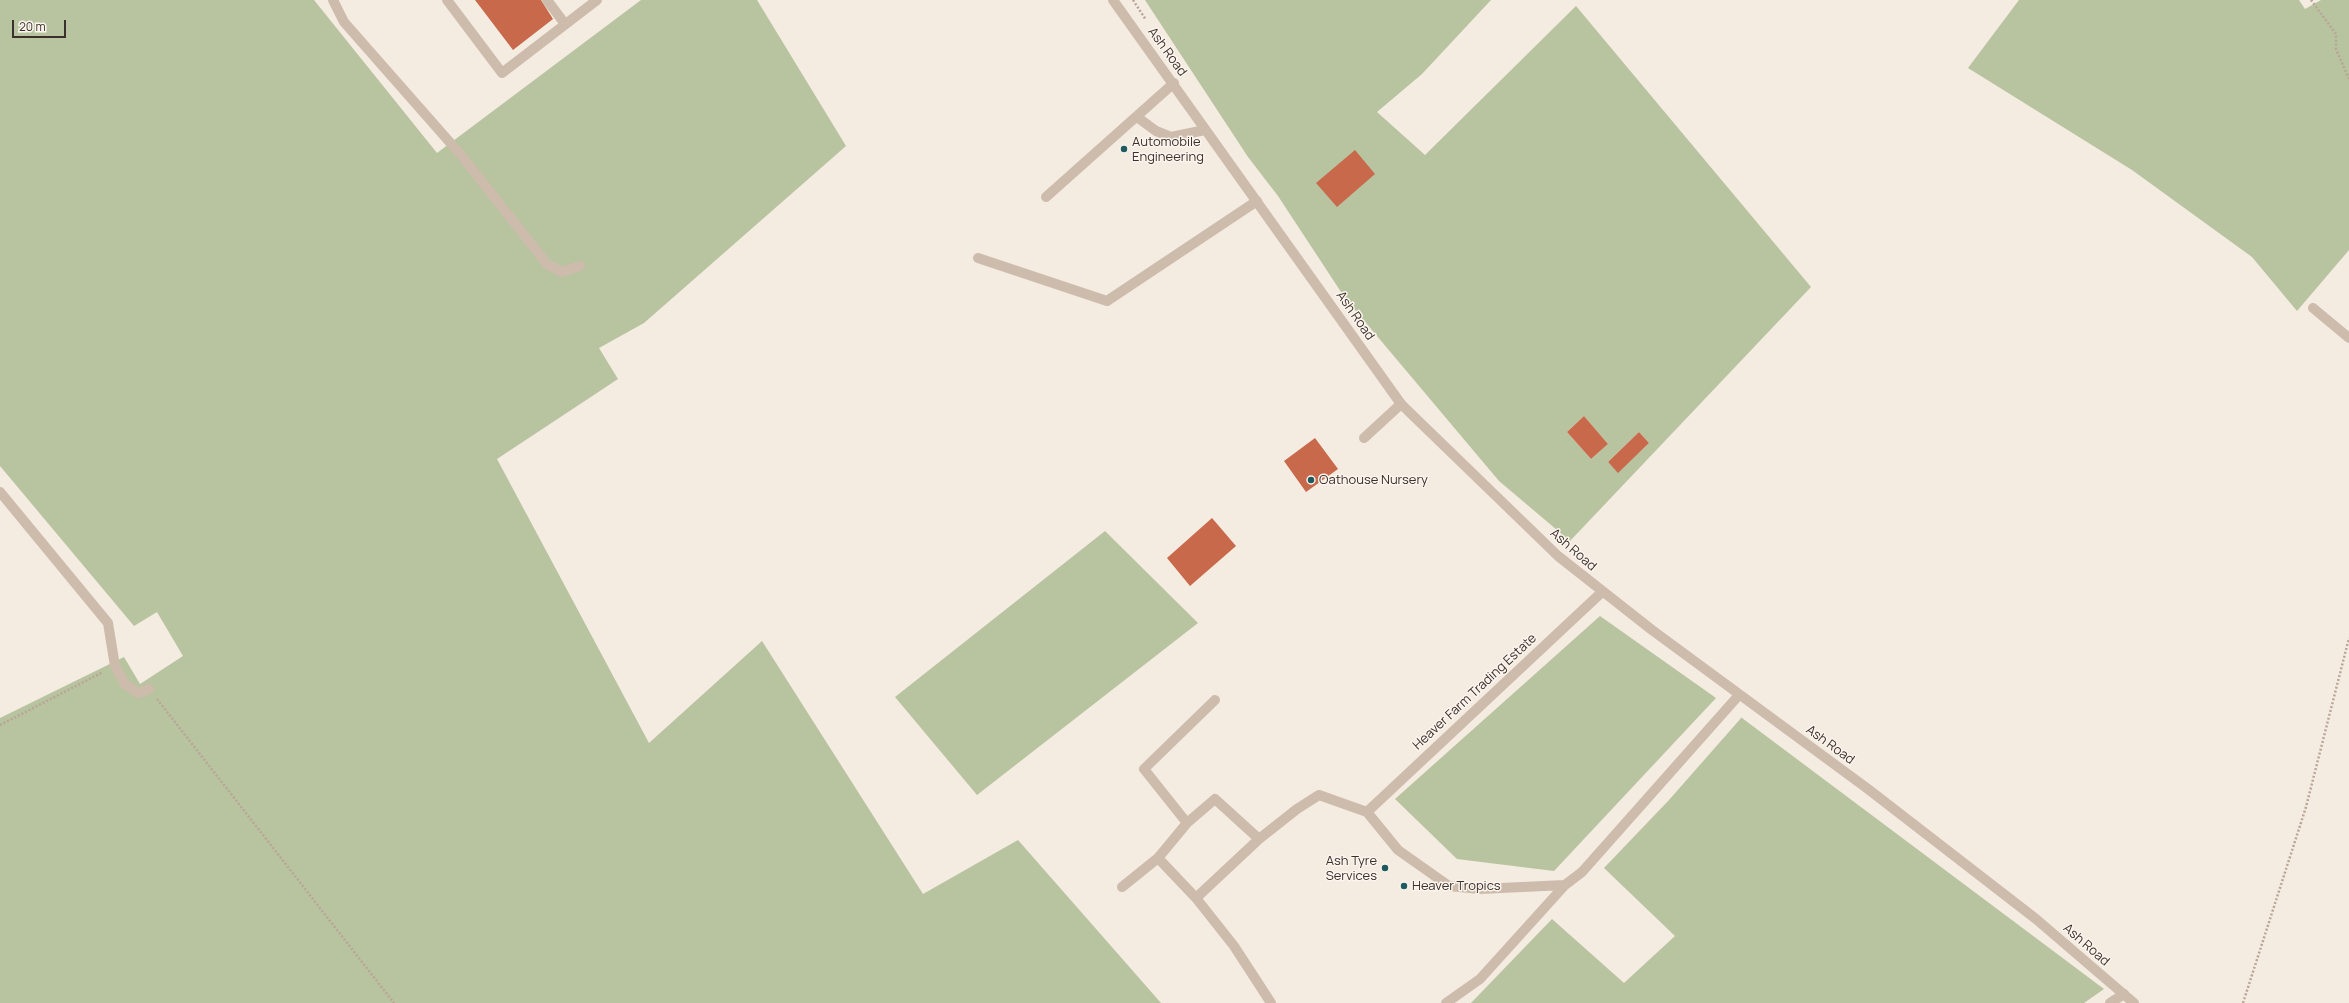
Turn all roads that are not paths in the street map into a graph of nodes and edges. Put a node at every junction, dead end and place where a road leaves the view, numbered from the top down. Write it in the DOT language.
graph roads {
  1 [pos="333,0"];
  2 [pos="447,0"];
  3 [pos="547,0"];
  4 [pos="597,0"];
  5 [pos="1113,0"];
  6 [pos="565,24"];
  7 [pos="1174,83"];
  8 [pos="1137,117"];
  9 [pos="1205,130"];
  10 [pos="1046,197"];
  11 [pos="1256,201"];
  12 [pos="978,258"];
  13 [pos="580,266"];
  14 [pos="2313,308"];
  15 [pos="2349,338"];
  16 [pos="1401,404"];
  17 [pos="1364,438"];
  18 [pos="0,492"];
  19 [pos="1602,592"];
  20 [pos="149,689"];
  21 [pos="1739,695"];
  22 [pos="1215,700"];
  23 [pos="1367,812"];
  24 [pos="1187,823"];
  25 [pos="1259,839"];
  26 [pos="1158,858"];
  27 [pos="1565,885"];
  28 [pos="1122,887"];
  29 [pos="1196,898"];
  30 [pos="2124,994"];
  31 [pos="1271,1003"];
  32 [pos="1446,1003"];
  33 [pos="2110,1003"];
  34 [pos="2134,1003"];
  1 -- 13 [label="street"];
  2 -- 6 [label="street"];
  3 -- 6 [label="street"];
  4 -- 6 [label="street"];
  5 -- 7 [label="street, Ash Road"];
  7 -- 8 [label="street"];
  7 -- 9 [label="street, Ash Road"];
  8 -- 9 [label="street"];
  8 -- 10 [label="street"];
  9 -- 11 [label="street, Ash Road"];
  11 -- 12 [label="street"];
  11 -- 16 [label="street, Ash Road"];
  14 -- 15 [label="street"];
  16 -- 17 [label="street"];
  16 -- 19 [label="street, Ash Road"];
  18 -- 20 [label="street"];
  19 -- 21 [label="street, Ash Road"];
  19 -- 23 [label="street, Heaver Farm Trading Estate"];
  21 -- 27 [label="street"];
  21 -- 30 [label="street, Ash Road"];
  22 -- 24 [label="street"];
  23 -- 25 [label="street"];
  23 -- 27 [label="street"];
  24 -- 25 [label="street"];
  24 -- 26 [label="street"];
  25 -- 29 [label="street"];
  26 -- 28 [label="street"];
  26 -- 29 [label="street"];
  27 -- 32 [label="street"];
  29 -- 31 [label="street"];
  30 -- 33 [label="street"];
  30 -- 34 [label="street, Ash Road"];
}
